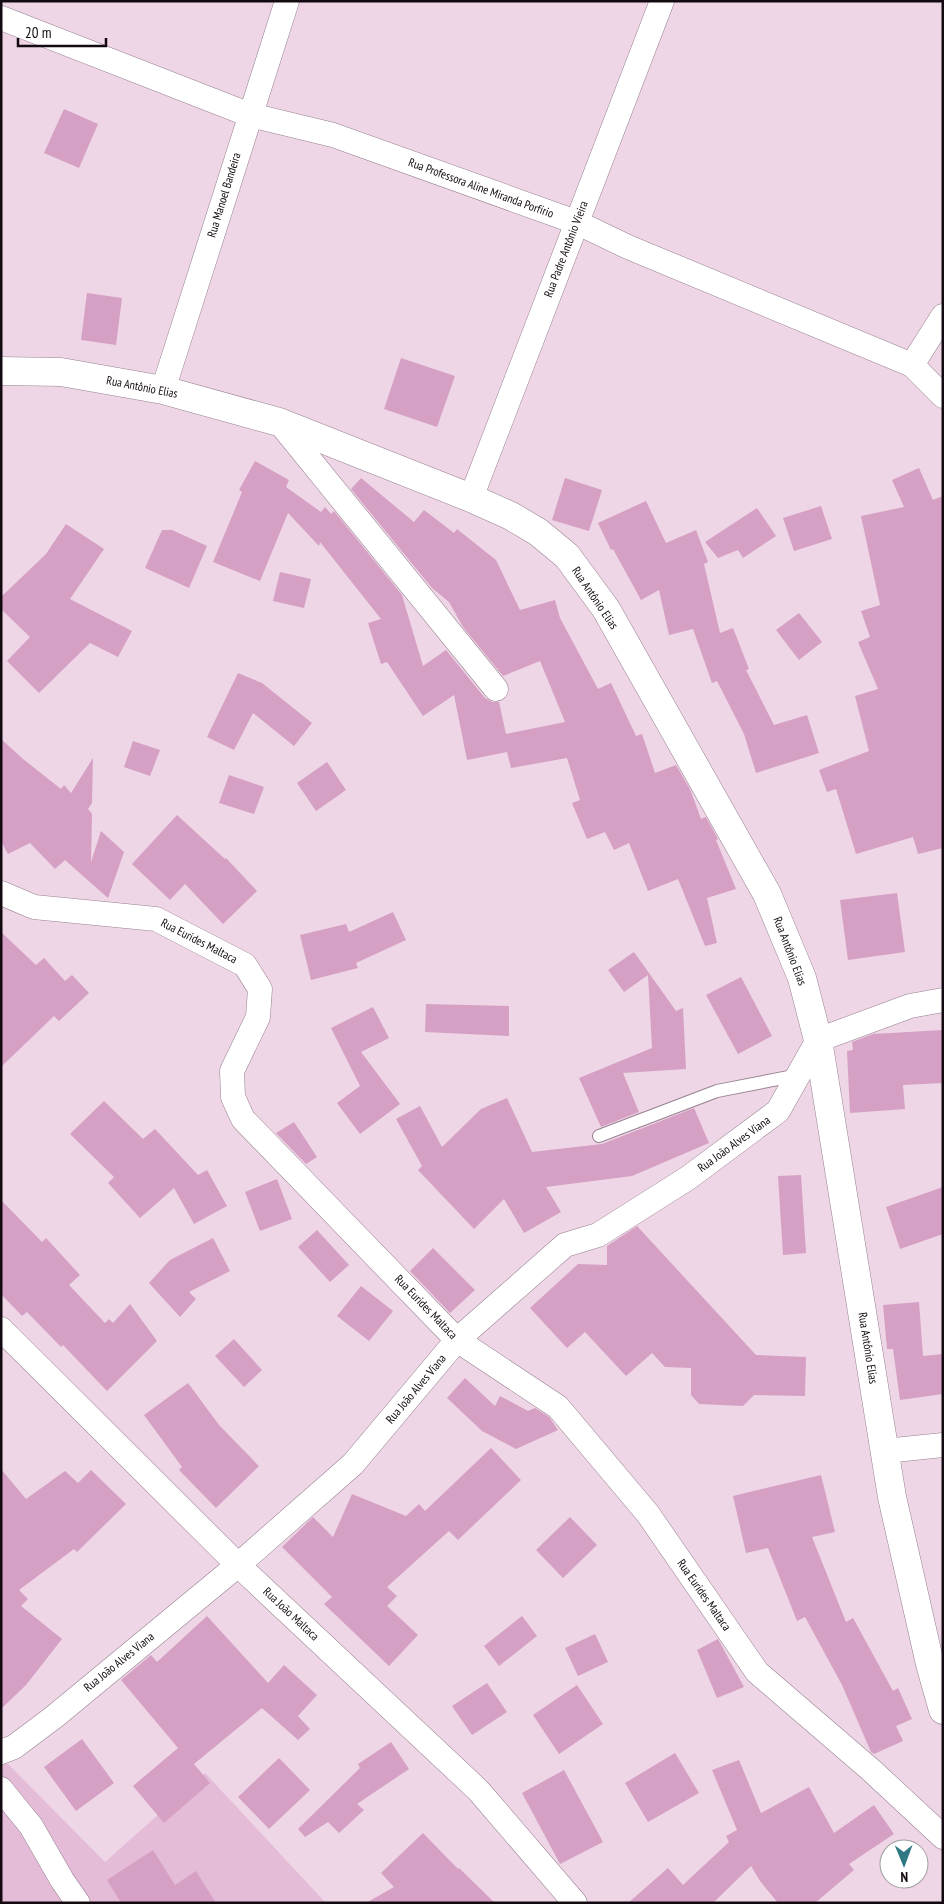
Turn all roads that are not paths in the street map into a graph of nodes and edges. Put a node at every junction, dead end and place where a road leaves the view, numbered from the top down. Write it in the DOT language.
graph roads {
  1 [pos="287,1"];
  2 [pos="662,1"];
  3 [pos="1,18"];
  4 [pos="250,115"];
  5 [pos="576,222"];
  6 [pos="943,316"];
  7 [pos="912,365"];
  8 [pos="1,371"];
  9 [pos="163,390"];
  10 [pos="943,396"];
  11 [pos="279,422"];
  12 [pos="471,498"];
  13 [pos="496,689"];
  14 [pos="1,893"];
  15 [pos="943,1000"];
  16 [pos="818,1040"];
  17 [pos="799,1075"];
  18 [pos="599,1136"];
  19 [pos="1,1329"];
  20 [pos="457,1340"];
  21 [pos="943,1445"];
  22 [pos="884,1451"];
  23 [pos="238,1565"];
  24 [pos="943,1710"];
  25 [pos="1,1752"];
  26 [pos="1,1789"];
  27 [pos="943,1837"];
  28 [pos="78,1903"];
  29 [pos="575,1903"];
  1 -- 4 [label="street, Rua Manoel Bandeira"];
  2 -- 5 [label="street, Rua Padre Antônio Vieira"];
  3 -- 4 [label="street, Rua Professora Aline Miranda Porfírio"];
  4 -- 5 [label="street, Rua Professora Aline Miranda Porfírio"];
  4 -- 9 [label="street, Rua Manoel Bandeira"];
  5 -- 7 [label="street, Rua Professora Aline Miranda Porfírio"];
  5 -- 12 [label="street, Rua Padre Antônio Vieira"];
  6 -- 7 [label="street"];
  7 -- 10 [label="street, Rua Professora Aline Miranda Porfírio"];
  8 -- 9 [label="street, Rua Antônio Elias"];
  9 -- 11 [label="street, Rua Antônio Elias"];
  11 -- 12 [label="street, Rua Antônio Elias"];
  11 -- 13 [label="street"];
  12 -- 16 [label="street, Rua Antônio Elias"];
  14 -- 20 [label="street, Rua Eurides Maltaca"];
  15 -- 16 [label="street"];
  16 -- 17 [label="street, Rua João Alves Viana"];
  16 -- 22 [label="street, Rua Antônio Elias"];
  17 -- 18 [label="lane"];
  17 -- 20 [label="street, Rua João Alves Viana"];
  19 -- 23 [label="street, Rua João Maltaca"];
  20 -- 23 [label="street, Rua João Alves Viana"];
  20 -- 27 [label="street, Rua Eurides Maltaca"];
  21 -- 22 [label="street"];
  22 -- 24 [label="street, Rua Antônio Elias"];
  23 -- 25 [label="street, Rua João Alves Viana"];
  23 -- 29 [label="street, Rua João Maltaca"];
  26 -- 28 [label="street"];
}
